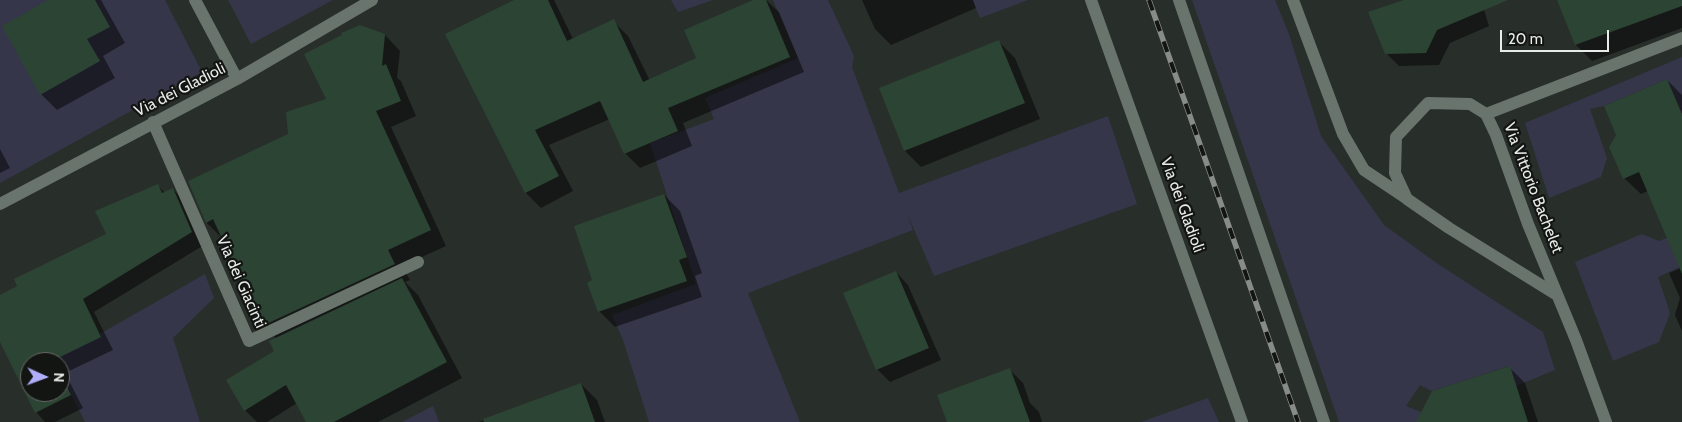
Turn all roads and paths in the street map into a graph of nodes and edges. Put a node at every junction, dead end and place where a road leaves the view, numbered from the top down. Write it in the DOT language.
graph roads {
  1 [pos="195,0"];
  2 [pos="372,0"];
  3 [pos="1090,0"];
  4 [pos="1179,0"];
  5 [pos="1293,0"];
  6 [pos="1682,38"];
  7 [pos="237,79"];
  8 [pos="1486,114"];
  9 [pos="153,122"];
  10 [pos="1408,199"];
  11 [pos="0,204"];
  12 [pos="418,262"];
  13 [pos="1557,294"];
  14 [pos="1242,422"];
  15 [pos="1324,422"];
  16 [pos="1606,422"];
  1 -- 7 [label="street"];
  2 -- 7 [label="street, Via dei Gladioli"];
  3 -- 14 [label="street, Via dei Gladioli"];
  4 -- 15 [label="street"];
  5 -- 10 [label="street, Via Vittorio Bachelet"];
  6 -- 8 [label="street"];
  7 -- 9 [label="street, Via dei Gladioli"];
  8 -- 10 [label="street, Via Vittorio Bachelet"];
  8 -- 13 [label="street, Via Vittorio Bachelet"];
  9 -- 11 [label="street, Via dei Gladioli"];
  9 -- 12 [label="street, Via dei Giacinti"];
  10 -- 13 [label="street, Via Vittorio Bachelet"];
  13 -- 16 [label="street, Via Vittorio Bachelet"];
}
